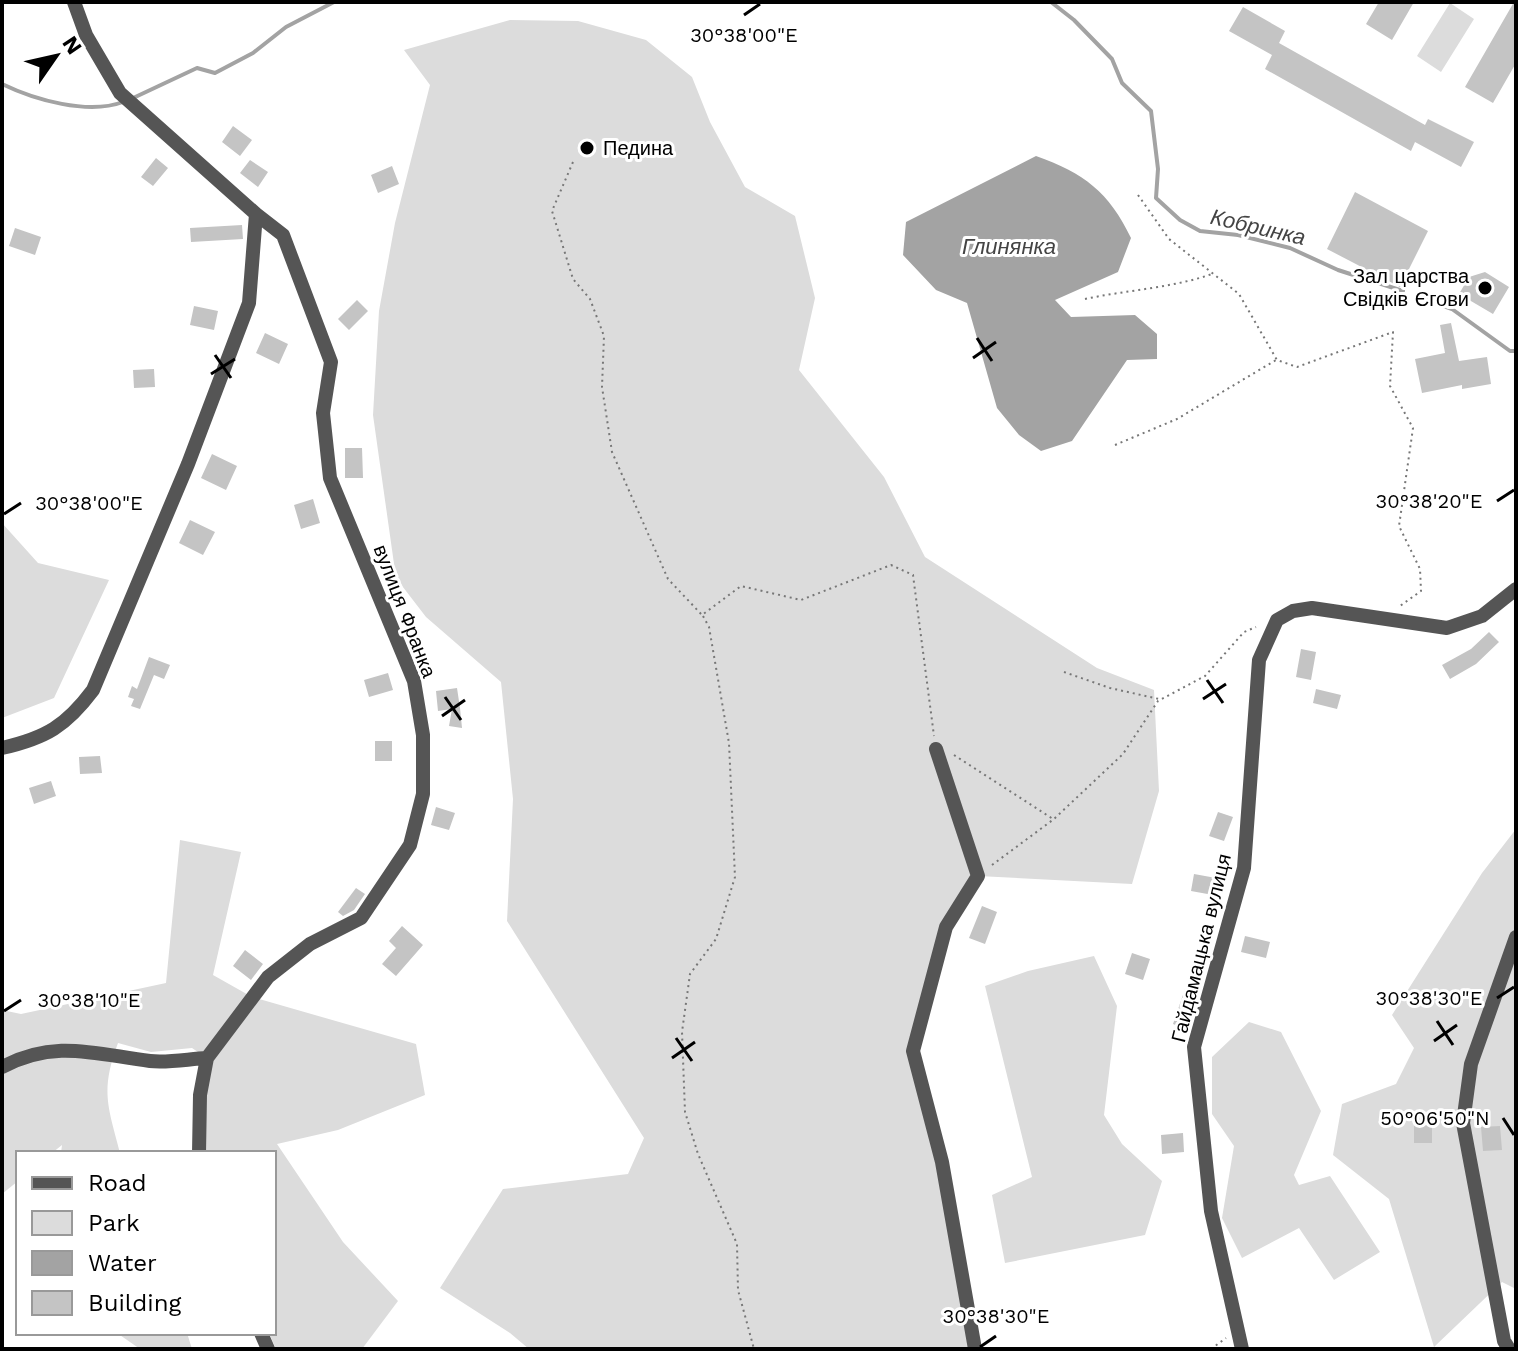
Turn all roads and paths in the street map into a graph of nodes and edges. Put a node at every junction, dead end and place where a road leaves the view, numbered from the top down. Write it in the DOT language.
graph roads {
  1 [pos="74,2"];
  2 [pos="573,162"];
  3 [pos="1138,195"];
  4 [pos="256,214"];
  5 [pos="1213,274"];
  6 [pos="1085,299"];
  7 [pos="1277,360"];
  8 [pos="1115,445"];
  9 [pos="1516,589"];
  10 [pos="702,615"];
  11 [pos="1387,617"];
  12 [pos="1277,620"];
  13 [pos="1064,672"];
  14 [pos="1160,699"];
  15 [pos="2,748"];
  16 [pos="936,749"];
  17 [pos="953,754"];
  18 [pos="1054,819"];
  19 [pos="978,876"];
  20 [pos="1516,937"];
  21 [pos="207,1058"];
  22 [pos="2,1067"];
  23 [pos="199,1151"];
  24 [pos="1237,1330"];
  25 [pos="754,1349"];
  26 [pos="975,1349"];
  27 [pos="1211,1349"];
  28 [pos="1242,1349"];
  29 [pos="1509,1349"];
  1 -- 4 [label="street, вулиця Франка"];
  2 -- 10 [label="path"];
  3 -- 5 [label="path"];
  4 -- 15 [label="street"];
  4 -- 21 [label="street, вулиця Франка"];
  5 -- 6 [label="path"];
  5 -- 7 [label="path"];
  7 -- 8 [label="path"];
  7 -- 11 [label="path"];
  9 -- 11 [label="street"];
  10 -- 16 [label="path"];
  10 -- 25 [label="path"];
  11 -- 12 [label="street"];
  12 -- 14 [label="path"];
  12 -- 24 [label="street, Гайдамацька вулиця"];
  13 -- 14 [label="path"];
  14 -- 18 [label="path"];
  16 -- 19 [label="street"];
  17 -- 18 [label="path"];
  18 -- 19 [label="path"];
  19 -- 26 [label="street"];
  20 -- 29 [label="street"];
  21 -- 22 [label="street"];
  21 -- 23 [label="street, вулиця Франка"];
  24 -- 27 [label="path"];
  24 -- 28 [label="street, Гайдамацька вулиця"];
}
